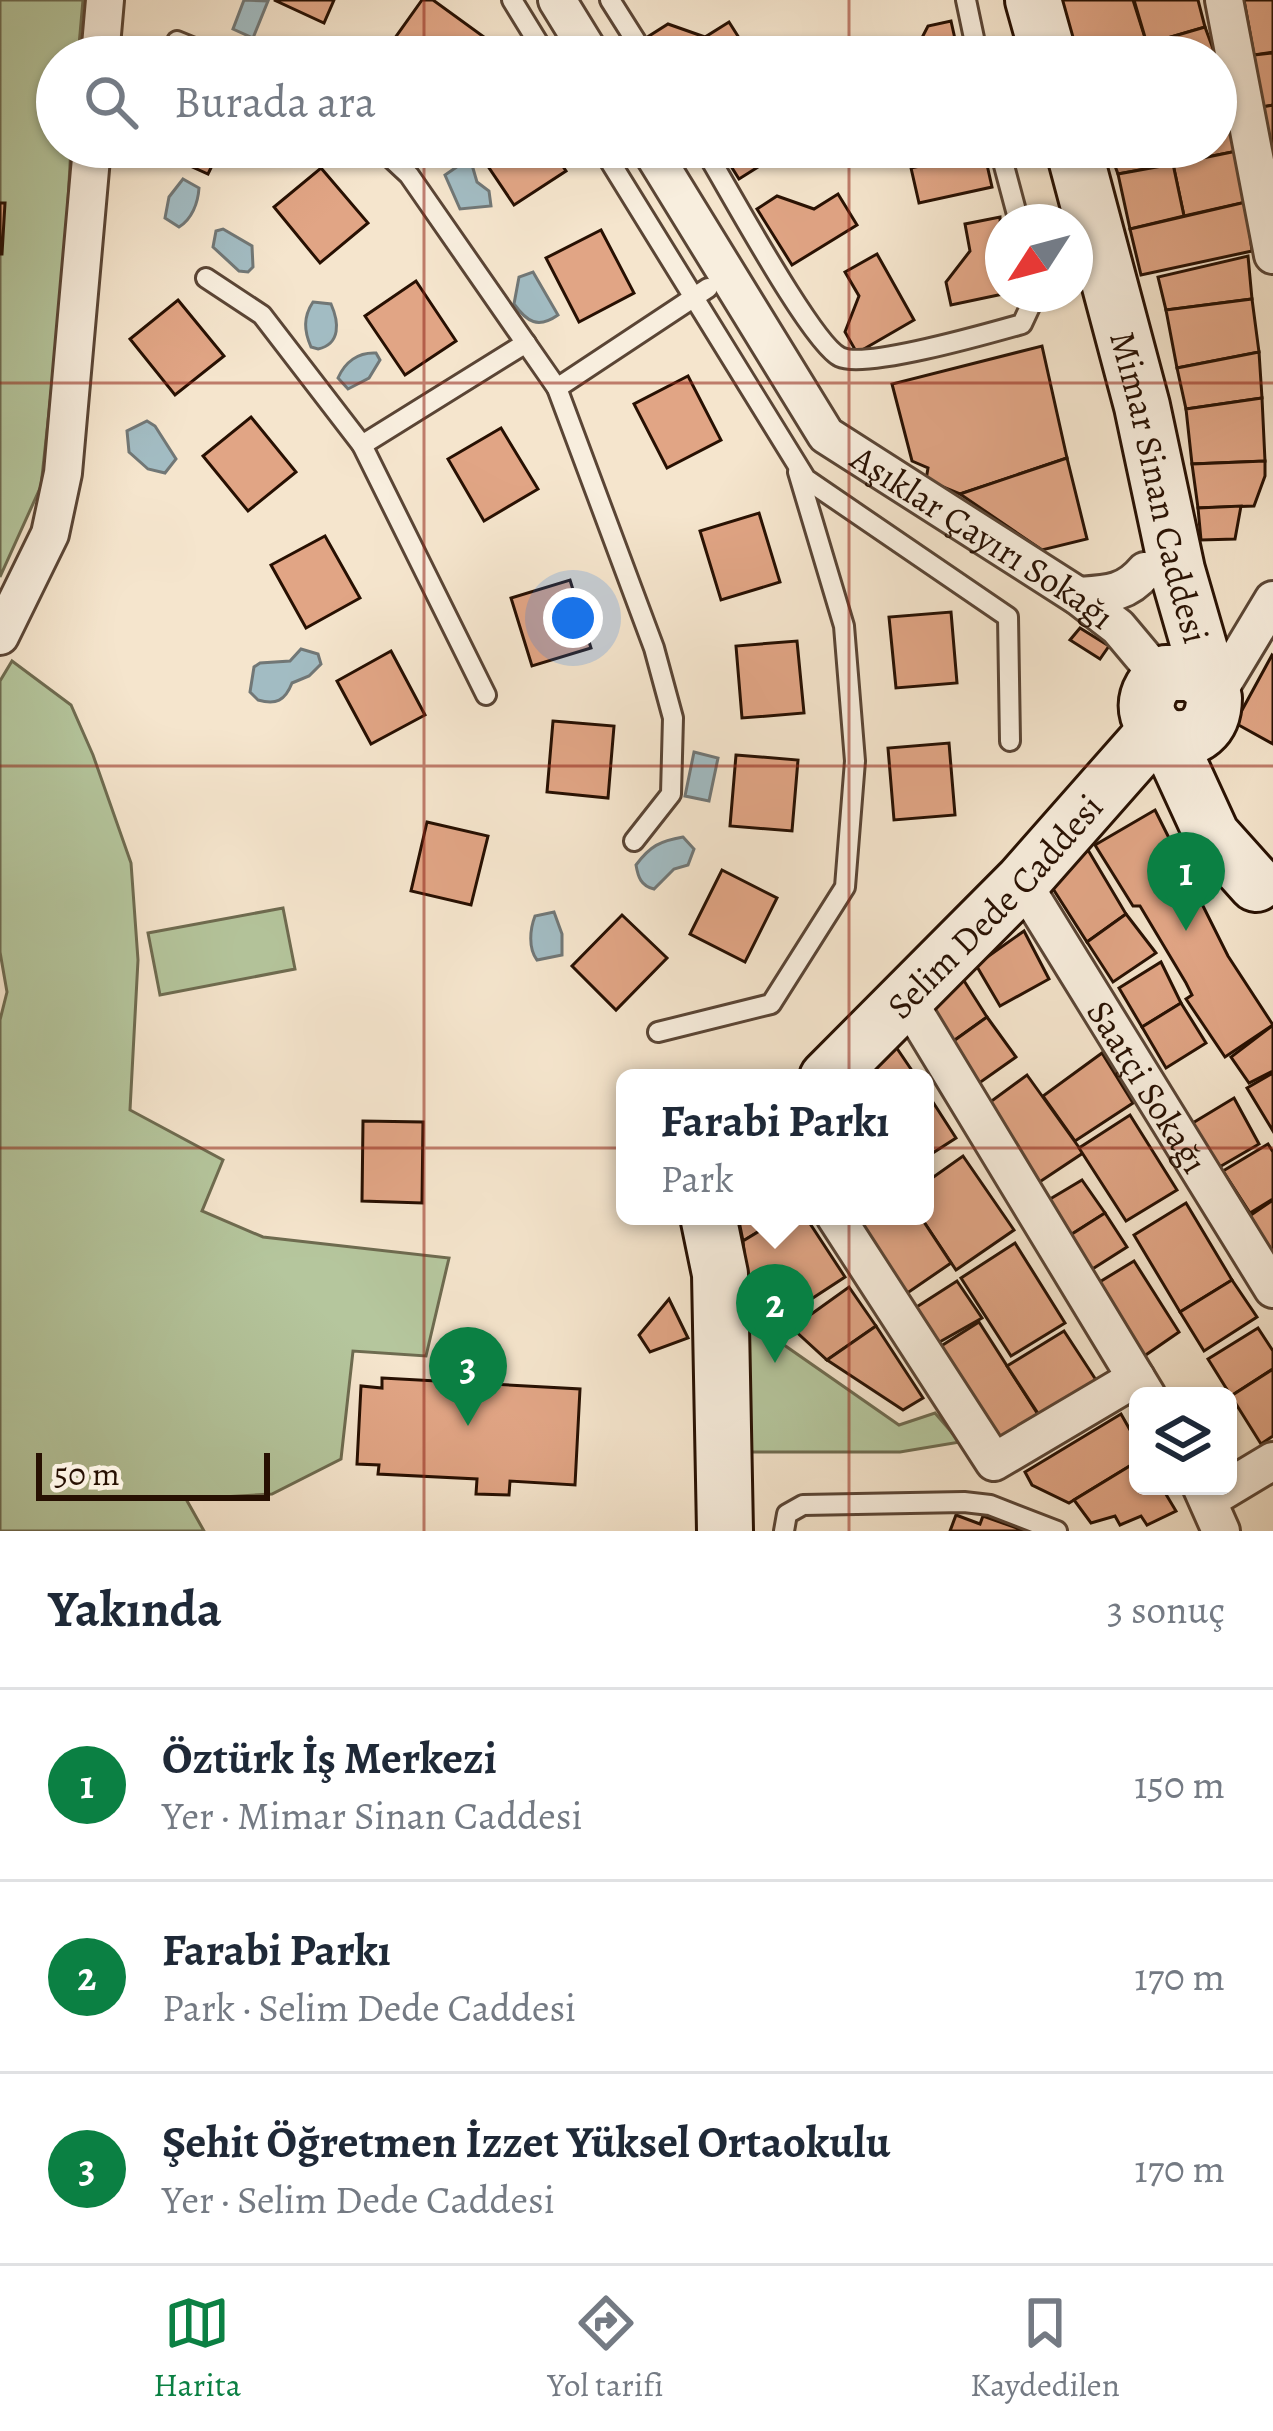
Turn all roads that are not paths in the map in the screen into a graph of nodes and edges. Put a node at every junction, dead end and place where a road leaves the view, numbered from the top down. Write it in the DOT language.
graph roads {
  1 [pos="105,0"];
  2 [pos="512,0"];
  3 [pos="557,0"];
  4 [pos="610,0"];
  5 [pos="966,0"];
  6 [pos="1032,0"];
  7 [pos="1224,0"];
  8 [pos="102,36"];
  9 [pos="534,36"];
  10 [pos="579,36"];
  11 [pos="633,36"];
  12 [pos="974,36"];
  13 [pos="1041,36"];
  14 [pos="1231,36"];
  15 [pos="1237,68"];
  16 [pos="90,168"];
  17 [pos="402,168"];
  18 [pos="618,168"];
  19 [pos="658,168"];
  20 [pos="716,168"];
  21 [pos="1004,168"];
  22 [pos="1064,168"];
  23 [pos="1078,168"];
  24 [pos="1013,204"];
  25 [pos="1273,255"];
  26 [pos="206,278"];
  27 [pos="710,287"];
  28 [pos="1030,312"];
  29 [pos="526,344"];
  30 [pos="557,388"];
  31 [pos="362,445"];
  32 [pos="795,461"];
  33 [pos="1145,571"];
  34 [pos="1078,596"];
  35 [pos="1273,600"];
  36 [pos="0,636"];
  37 [pos="486,695"];
  38 [pos="1182,704"];
  39 [pos="1010,742"];
  40 [pos="634,841"];
  41 [pos="1022,882"];
  42 [pos="1264,901"];
  43 [pos="906,998"];
  44 [pos="658,1032"];
  45 [pos="836,1069"];
  46 [pos="710,1225"];
  47 [pos="841,1225"];
  48 [pos="1273,1288"];
  49 [pos="1141,1387"];
  50 [pos="1129,1393"];
  51 [pos="1273,1461"];
  52 [pos="1210,1506"];
  53 [pos="725,1531"];
  54 [pos="784,1531"];
  55 [pos="1057,1531"];
  1 -- 8 [label="street"];
  2 -- 9 [label="lane"];
  3 -- 10 [label="street"];
  4 -- 11 [label="lane"];
  5 -- 12 [label="lane"];
  6 -- 13 [label="main road"];
  7 -- 14 [label="street"];
  15 -- 25 [label="street"];
  16 -- 36 [label="street"];
  17 -- 29 [label="lane"];
  18 -- 27 [label="lane"];
  19 -- 27 [label="street, Aşıklar Çayırı Sokağı"];
  20 -- 28 [label="lane"];
  21 -- 24 [label="lane"];
  22 -- 33 [label="main road, Mimar Sinan Caddesi"];
  23 -- 38 [label="main road, Mimar Sinan Caddesi"];
  26 -- 31 [label="lane"];
  27 -- 30 [label="lane"];
  27 -- 32 [label="lane"];
  27 -- 34 [label="street, Aşıklar Çayırı Sokağı"];
  29 -- 30 [label="lane"];
  29 -- 31 [label="lane"];
  30 -- 40 [label="lane"];
  31 -- 37 [label="lane"];
  32 -- 39 [label="lane"];
  32 -- 44 [label="lane"];
  33 -- 34 [label="street"];
  33 -- 38 [label="main road, Mimar Sinan Caddesi"];
  34 -- 38 [label="street, Aşıklar Çayırı Sokağı"];
  35 -- 38 [label="street"];
  38 -- 41 [label="main road, Selim Dede Caddesi"];
  38 -- 42 [label="main road, Mimar Sinan Caddesi"];
  41 -- 43 [label="main road, Selim Dede Caddesi"];
  41 -- 48 [label="street, Saatçi Sokağı"];
  43 -- 45 [label="main road, Selim Dede Caddesi"];
  43 -- 49 [label="street"];
  46 -- 53 [label="main road"];
  47 -- 50 [label="street"];
  51 -- 52 [label="street"];
  54 -- 55 [label="lane"];
}
